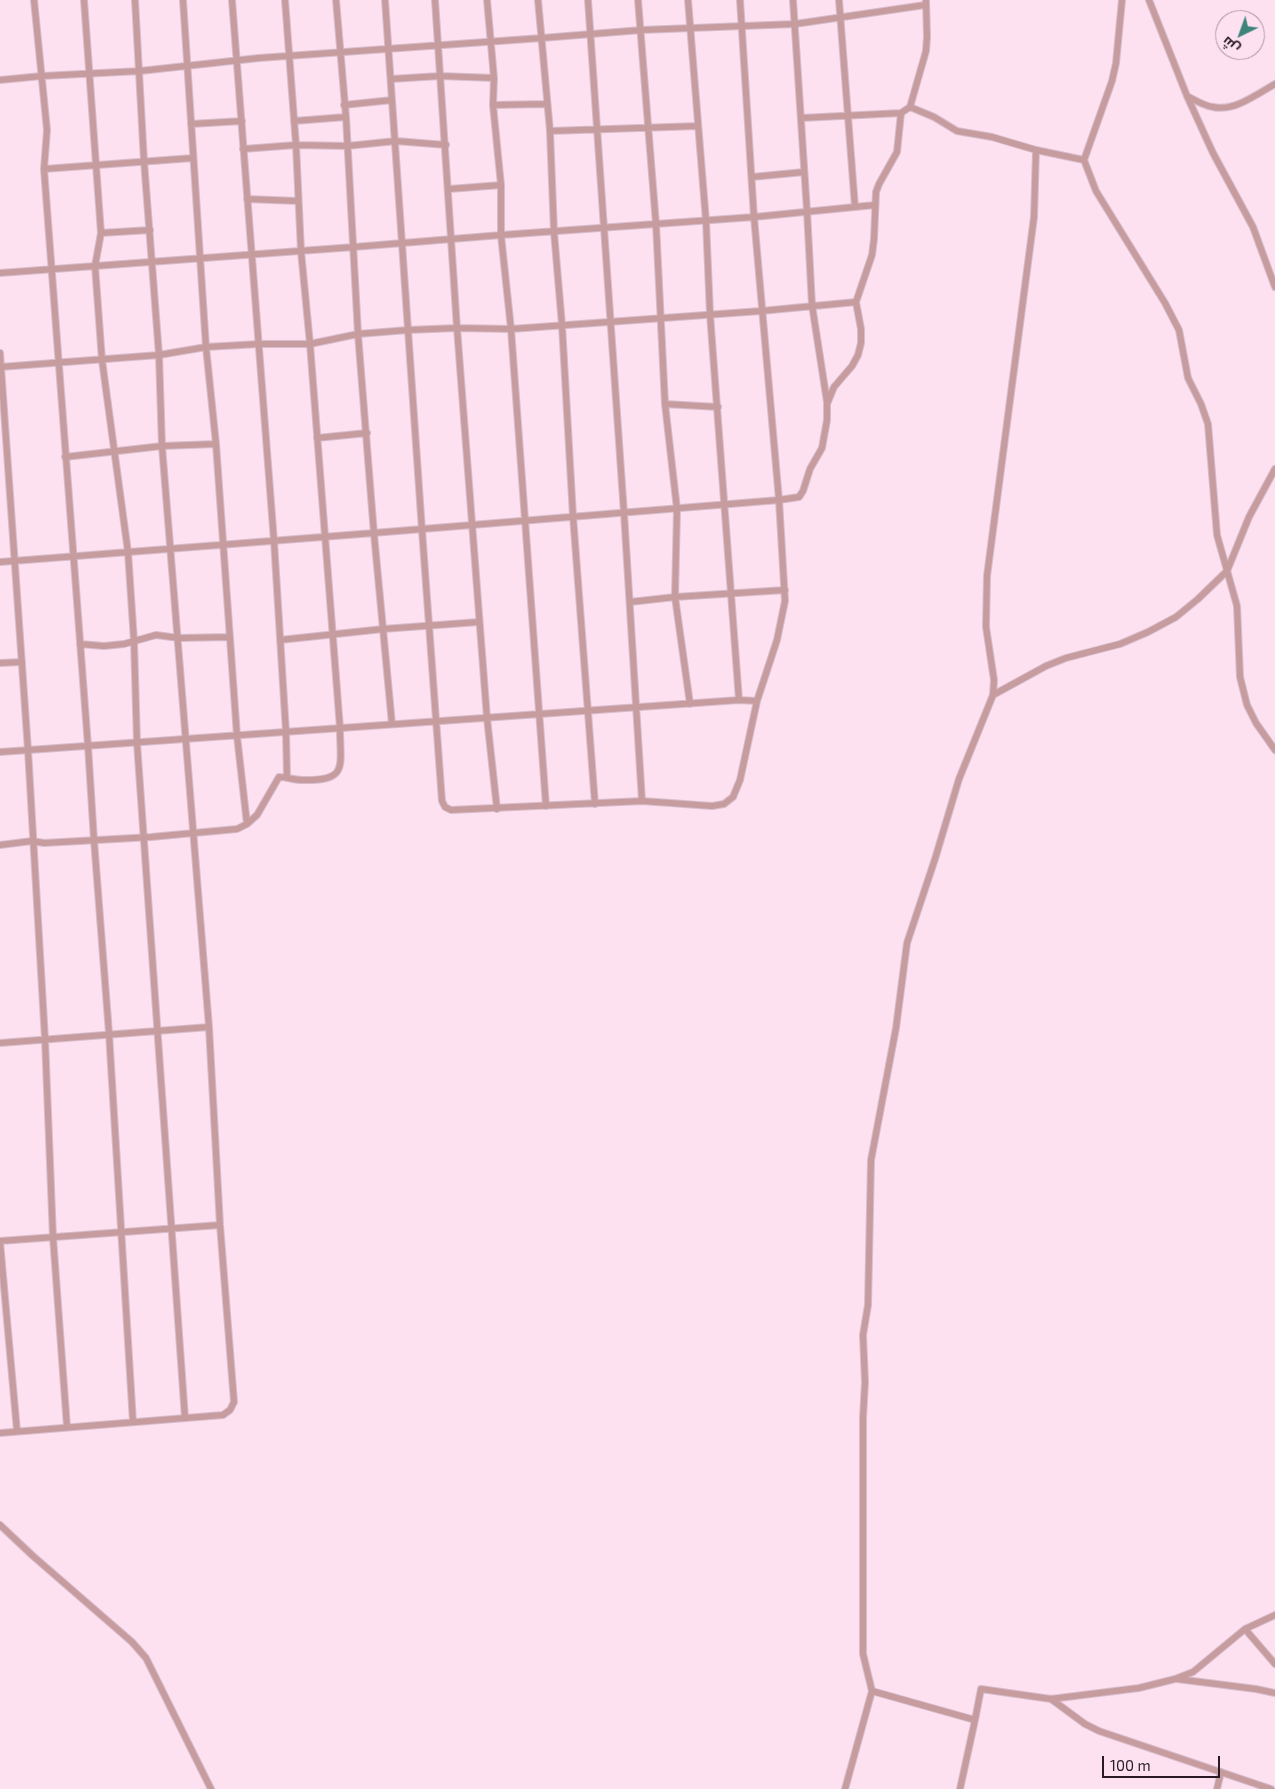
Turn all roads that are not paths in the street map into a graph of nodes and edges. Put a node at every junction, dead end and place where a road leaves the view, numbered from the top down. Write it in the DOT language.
graph roads {
  1 [pos="34,0"];
  2 [pos="84,0"];
  3 [pos="135,0"];
  4 [pos="183,0"];
  5 [pos="285,0"];
  6 [pos="336,0"];
  7 [pos="386,0"];
  8 [pos="435,0"];
  9 [pos="488,0"];
  10 [pos="538,0"];
  11 [pos="588,0"];
  12 [pos="638,0"];
  13 [pos="688,0"];
  14 [pos="740,0"];
  15 [pos="793,0"];
  16 [pos="838,0"];
  17 [pos="899,0"];
  18 [pos="1122,0"];
  19 [pos="1149,0"];
  20 [pos="232,1"];
  21 [pos="925,2"];
  22 [pos="900,9"];
  23 [pos="840,19"];
  24 [pos="795,24"];
  25 [pos="742,27"];
  26 [pos="690,28"];
  27 [pos="641,30"];
  28 [pos="590,34"];
  29 [pos="542,38"];
  30 [pos="491,41"];
  31 [pos="438,45"];
  32 [pos="389,48"];
  33 [pos="340,52"];
  34 [pos="289,56"];
  35 [pos="238,62"];
  36 [pos="187,66"];
  37 [pos="140,71"];
  38 [pos="90,73"];
  39 [pos="42,76"];
  40 [pos="440,76"];
  41 [pos="494,78"];
  42 [pos="391,79"];
  43 [pos="0,80"];
  44 [pos="1275,84"];
  45 [pos="1187,96"];
  46 [pos="392,100"];
  47 [pos="547,104"];
  48 [pos="344,105"];
  49 [pos="493,105"];
  50 [pos="910,107"];
  51 [pos="901,113"];
  52 [pos="846,115"];
  53 [pos="346,117"];
  54 [pos="801,118"];
  55 [pos="242,121"];
  56 [pos="294,121"];
  57 [pos="191,124"];
  58 [pos="698,126"];
  59 [pos="648,129"];
  60 [pos="550,131"];
  61 [pos="597,131"];
  62 [pos="396,141"];
  63 [pos="296,145"];
  64 [pos="446,145"];
  65 [pos="347,146"];
  66 [pos="244,149"];
  67 [pos="1036,150"];
  68 [pos="193,158"];
  69 [pos="1084,160"];
  70 [pos="144,161"];
  71 [pos="96,166"];
  72 [pos="44,169"];
  73 [pos="804,172"];
  74 [pos="752,177"];
  75 [pos="501,185"];
  76 [pos="449,189"];
  77 [pos="247,199"];
  78 [pos="298,201"];
  79 [pos="875,204"];
  80 [pos="855,207"];
  81 [pos="807,211"];
  82 [pos="754,218"];
  83 [pos="706,221"];
  84 [pos="656,224"];
  85 [pos="603,228"];
  86 [pos="150,230"];
  87 [pos="554,232"];
  88 [pos="100,233"];
  89 [pos="501,235"];
  90 [pos="452,240"];
  91 [pos="402,243"];
  92 [pos="354,247"];
  93 [pos="301,251"];
  94 [pos="251,254"];
  95 [pos="201,258"];
  96 [pos="152,262"];
  97 [pos="95,266"];
  98 [pos="52,269"];
  99 [pos="0,273"];
  100 [pos="1275,287"];
  101 [pos="856,302"];
  102 [pos="812,305"];
  103 [pos="761,311"];
  104 [pos="710,314"];
  105 [pos="662,318"];
  106 [pos="611,321"];
  107 [pos="562,325"];
  108 [pos="457,328"];
  109 [pos="511,328"];
  110 [pos="408,330"];
  111 [pos="358,334"];
  112 [pos="259,344"];
  113 [pos="310,344"];
  114 [pos="206,347"];
  115 [pos="0,353"];
  116 [pos="160,355"];
  117 [pos="102,360"];
  118 [pos="58,363"];
  119 [pos="0,367"];
  120 [pos="666,404"];
  121 [pos="827,404"];
  122 [pos="718,407"];
  123 [pos="367,433"];
  124 [pos="317,438"];
  125 [pos="216,444"];
  126 [pos="162,446"];
  127 [pos="114,451"];
  128 [pos="66,457"];
  129 [pos="1275,469"];
  130 [pos="779,500"];
  131 [pos="726,505"];
  132 [pos="677,509"];
  133 [pos="624,513"];
  134 [pos="573,516"];
  135 [pos="525,522"];
  136 [pos="473,526"];
  137 [pos="422,530"];
  138 [pos="374,534"];
  139 [pos="325,538"];
  140 [pos="274,541"];
  141 [pos="224,545"];
  142 [pos="172,549"];
  143 [pos="128,552"];
  144 [pos="74,556"];
  145 [pos="15,561"];
  146 [pos="0,562"];
  147 [pos="1227,571"];
  148 [pos="785,590"];
  149 [pos="732,593"];
  150 [pos="675,597"];
  151 [pos="630,602"];
  152 [pos="479,622"];
  153 [pos="429,626"];
  154 [pos="383,629"];
  155 [pos="332,635"];
  156 [pos="228,636"];
  157 [pos="179,638"];
  158 [pos="280,640"];
  159 [pos="134,641"];
  160 [pos="80,644"];
  161 [pos="22,662"];
  162 [pos="0,663"];
  163 [pos="993,695"];
  164 [pos="739,700"];
  165 [pos="757,701"];
  166 [pos="690,704"];
  167 [pos="637,708"];
  168 [pos="589,711"];
  169 [pos="540,714"];
  170 [pos="486,718"];
  171 [pos="437,721"];
  172 [pos="392,724"];
  173 [pos="340,728"];
  174 [pos="286,732"];
  175 [pos="237,736"];
  176 [pos="187,739"];
  177 [pos="137,743"];
  178 [pos="88,746"];
  179 [pos="28,750"];
  180 [pos="1275,750"];
  181 [pos="0,752"];
  182 [pos="287,778"];
  183 [pos="642,801"];
  184 [pos="596,804"];
  185 [pos="546,806"];
  186 [pos="497,809"];
  187 [pos="247,824"];
  188 [pos="194,833"];
  189 [pos="144,837"];
  190 [pos="94,840"];
  191 [pos="32,841"];
  192 [pos="0,845"];
  193 [pos="209,1027"];
  194 [pos="158,1030"];
  195 [pos="109,1033"];
  196 [pos="44,1039"];
  197 [pos="0,1043"];
  198 [pos="220,1225"];
  199 [pos="171,1228"];
  200 [pos="121,1232"];
  201 [pos="53,1237"];
  202 [pos="0,1241"];
  203 [pos="185,1418"];
  204 [pos="133,1422"];
  205 [pos="67,1427"];
  206 [pos="17,1431"];
  207 [pos="0,1433"];
  208 [pos="0,1525"];
  209 [pos="1275,1615"];
  210 [pos="1245,1629"];
  211 [pos="1275,1664"];
  212 [pos="1175,1679"];
  213 [pos="872,1692"];
  214 [pos="1275,1693"];
  215 [pos="1052,1699"];
  216 [pos="975,1720"];
  217 [pos="1221,1772"];
  218 [pos="211,1789"];
  219 [pos="846,1789"];
  220 [pos="960,1789"];
  221 [pos="1217,1789"];
  222 [pos="1271,1789"];
  1 -- 39 [label="street"];
  2 -- 38 [label="street"];
  3 -- 37 [label="street"];
  4 -- 36 [label="street"];
  5 -- 34 [label="street"];
  6 -- 33 [label="street"];
  7 -- 32 [label="street"];
  8 -- 31 [label="street"];
  9 -- 30 [label="street"];
  10 -- 29 [label="street"];
  11 -- 28 [label="street"];
  12 -- 27 [label="street"];
  13 -- 26 [label="street"];
  14 -- 25 [label="street"];
  15 -- 24 [label="street"];
  16 -- 23 [label="street"];
  17 -- 22 [label="street"];
  18 -- 69 [label="street"];
  19 -- 45 [label="street"];
  20 -- 35 [label="street"];
  21 -- 22 [label="street"];
  21 -- 50 [label="street"];
  22 -- 23 [label="street"];
  23 -- 24 [label="street"];
  23 -- 52 [label="street"];
  24 -- 25 [label="street"];
  24 -- 54 [label="street"];
  25 -- 26 [label="street"];
  25 -- 74 [label="street"];
  26 -- 27 [label="street"];
  26 -- 58 [label="street"];
  27 -- 28 [label="street"];
  27 -- 59 [label="street"];
  28 -- 29 [label="street"];
  28 -- 61 [label="street"];
  29 -- 30 [label="street"];
  29 -- 47 [label="street"];
  30 -- 31 [label="street"];
  30 -- 41 [label="street"];
  31 -- 32 [label="street"];
  31 -- 40 [label="street"];
  32 -- 33 [label="street"];
  32 -- 42 [label="street"];
  33 -- 34 [label="street"];
  33 -- 48 [label="street"];
  34 -- 35 [label="street"];
  34 -- 56 [label="street"];
  35 -- 36 [label="street"];
  35 -- 55 [label="street"];
  36 -- 37 [label="street"];
  36 -- 57 [label="street"];
  37 -- 38 [label="street"];
  37 -- 70 [label="street"];
  38 -- 39 [label="street"];
  38 -- 71 [label="street"];
  39 -- 43 [label="street"];
  39 -- 72 [label="street"];
  40 -- 41 [label="street"];
  40 -- 42 [label="street"];
  40 -- 64 [label="street"];
  41 -- 49 [label="street"];
  42 -- 46 [label="street"];
  44 -- 45 [label="street"];
  45 -- 100 [label="street"];
  46 -- 48 [label="street"];
  46 -- 62 [label="street"];
  47 -- 49 [label="street"];
  47 -- 60 [label="street"];
  48 -- 53 [label="street"];
  49 -- 75 [label="street"];
  50 -- 51 [label="street"];
  50 -- 67 [label="street"];
  51 -- 52 [label="street"];
  51 -- 79 [label="street"];
  52 -- 54 [label="street"];
  52 -- 80 [label="street"];
  53 -- 56 [label="street"];
  53 -- 65 [label="street"];
  54 -- 73 [label="street"];
  55 -- 57 [label="street"];
  55 -- 66 [label="street"];
  56 -- 63 [label="street"];
  57 -- 68 [label="street"];
  58 -- 59 [label="street"];
  58 -- 83 [label="street"];
  59 -- 61 [label="street"];
  59 -- 84 [label="street"];
  60 -- 61 [label="street"];
  60 -- 87 [label="street"];
  61 -- 85 [label="street"];
  62 -- 64 [label="street"];
  62 -- 65 [label="street"];
  62 -- 91 [label="street"];
  63 -- 65 [label="street"];
  63 -- 66 [label="street"];
  63 -- 78 [label="street"];
  64 -- 76 [label="street"];
  65 -- 92 [label="street"];
  66 -- 77 [label="street"];
  67 -- 69 [label="street"];
  67 -- 163 [label="street"];
  68 -- 70 [label="street"];
  68 -- 95 [label="street"];
  69 -- 147 [label="street"];
  70 -- 71 [label="street"];
  70 -- 86 [label="street"];
  71 -- 72 [label="street"];
  71 -- 88 [label="street"];
  72 -- 98 [label="street"];
  73 -- 74 [label="street"];
  73 -- 81 [label="street"];
  74 -- 82 [label="street"];
  75 -- 76 [label="street"];
  75 -- 89 [label="street"];
  76 -- 90 [label="street"];
  77 -- 78 [label="street"];
  77 -- 94 [label="street"];
  78 -- 93 [label="street"];
  79 -- 80 [label="street"];
  79 -- 101 [label="street"];
  80 -- 81 [label="street"];
  81 -- 82 [label="street"];
  81 -- 102 [label="street"];
  82 -- 83 [label="street"];
  82 -- 103 [label="street"];
  83 -- 84 [label="street"];
  83 -- 104 [label="street"];
  84 -- 85 [label="street"];
  84 -- 105 [label="street"];
  85 -- 87 [label="street"];
  85 -- 106 [label="street"];
  86 -- 88 [label="street"];
  86 -- 96 [label="street"];
  87 -- 89 [label="street"];
  87 -- 107 [label="street"];
  88 -- 97 [label="street"];
  89 -- 90 [label="street"];
  89 -- 109 [label="street"];
  90 -- 91 [label="street"];
  90 -- 108 [label="street"];
  91 -- 92 [label="street"];
  91 -- 110 [label="street"];
  92 -- 93 [label="street"];
  92 -- 111 [label="street"];
  93 -- 94 [label="street"];
  93 -- 113 [label="street"];
  94 -- 95 [label="street"];
  94 -- 112 [label="street"];
  95 -- 96 [label="street"];
  95 -- 114 [label="street"];
  96 -- 97 [label="street"];
  96 -- 116 [label="street"];
  97 -- 98 [label="street"];
  97 -- 117 [label="street"];
  98 -- 99 [label="street"];
  98 -- 118 [label="street"];
  101 -- 102 [label="street"];
  101 -- 121 [label="street"];
  102 -- 103 [label="street"];
  102 -- 121 [label="street"];
  103 -- 104 [label="street"];
  103 -- 130 [label="street"];
  104 -- 105 [label="street"];
  104 -- 122 [label="street"];
  105 -- 106 [label="street"];
  105 -- 120 [label="street"];
  106 -- 107 [label="street"];
  106 -- 133 [label="street"];
  107 -- 109 [label="street"];
  107 -- 134 [label="street"];
  108 -- 109 [label="street"];
  108 -- 110 [label="street"];
  108 -- 136 [label="street"];
  109 -- 135 [label="street"];
  110 -- 111 [label="street"];
  110 -- 137 [label="street"];
  111 -- 113 [label="street"];
  111 -- 123 [label="street"];
  112 -- 113 [label="street"];
  112 -- 114 [label="street"];
  112 -- 140 [label="street"];
  113 -- 124 [label="street"];
  114 -- 116 [label="street"];
  114 -- 125 [label="street"];
  115 -- 119 [label="street"];
  116 -- 117 [label="street"];
  116 -- 126 [label="street"];
  117 -- 118 [label="street"];
  117 -- 127 [label="street"];
  118 -- 119 [label="street"];
  118 -- 128 [label="street"];
  119 -- 145 [label="street"];
  120 -- 122 [label="street"];
  120 -- 132 [label="street"];
  121 -- 130 [label="street"];
  122 -- 131 [label="street"];
  123 -- 124 [label="street"];
  123 -- 138 [label="street"];
  124 -- 139 [label="street"];
  125 -- 126 [label="street"];
  125 -- 141 [label="street"];
  126 -- 127 [label="street"];
  126 -- 142 [label="street"];
  127 -- 128 [label="street"];
  127 -- 143 [label="street"];
  128 -- 144 [label="street"];
  129 -- 147 [label="street"];
  130 -- 131 [label="street"];
  130 -- 148 [label="street"];
  131 -- 132 [label="street"];
  131 -- 149 [label="street"];
  132 -- 133 [label="street"];
  132 -- 150 [label="street"];
  133 -- 134 [label="street"];
  133 -- 151 [label="street"];
  134 -- 135 [label="street"];
  134 -- 168 [label="street"];
  135 -- 136 [label="street"];
  135 -- 169 [label="street"];
  136 -- 137 [label="street"];
  136 -- 152 [label="street"];
  137 -- 138 [label="street"];
  137 -- 153 [label="street"];
  138 -- 139 [label="street"];
  138 -- 154 [label="street"];
  139 -- 140 [label="street"];
  139 -- 155 [label="street"];
  140 -- 141 [label="street"];
  140 -- 158 [label="street"];
  141 -- 142 [label="street"];
  141 -- 156 [label="street"];
  142 -- 143 [label="street"];
  142 -- 157 [label="street"];
  143 -- 144 [label="street"];
  143 -- 159 [label="street"];
  144 -- 145 [label="street"];
  144 -- 160 [label="street"];
  145 -- 146 [label="street"];
  145 -- 161 [label="street"];
  147 -- 163 [label="street"];
  147 -- 180 [label="street"];
  148 -- 149 [label="street"];
  148 -- 165 [label="street"];
  149 -- 150 [label="street"];
  149 -- 164 [label="street"];
  150 -- 151 [label="street"];
  150 -- 166 [label="street"];
  151 -- 167 [label="street"];
  152 -- 153 [label="street"];
  152 -- 170 [label="street"];
  153 -- 154 [label="street"];
  153 -- 171 [label="street"];
  154 -- 155 [label="street"];
  154 -- 172 [label="street"];
  155 -- 158 [label="street"];
  155 -- 173 [label="street"];
  156 -- 157 [label="street"];
  156 -- 175 [label="street"];
  157 -- 159 [label="street"];
  157 -- 176 [label="street"];
  158 -- 174 [label="street"];
  159 -- 160 [label="street"];
  159 -- 177 [label="street"];
  160 -- 178 [label="street"];
  161 -- 162 [label="street"];
  161 -- 179 [label="street"];
  163 -- 213 [label="street"];
  164 -- 165 [label="street"];
  164 -- 166 [label="street"];
  165 -- 183 [label="street"];
  166 -- 167 [label="street"];
  167 -- 168 [label="street"];
  167 -- 183 [label="street"];
  168 -- 169 [label="street"];
  168 -- 184 [label="street"];
  169 -- 170 [label="street"];
  169 -- 185 [label="street"];
  170 -- 171 [label="street"];
  170 -- 186 [label="street"];
  171 -- 172 [label="street"];
  171 -- 186 [label="street"];
  172 -- 173 [label="street"];
  173 -- 174 [label="street"];
  173 -- 182 [label="street"];
  174 -- 175 [label="street"];
  174 -- 182 [label="street"];
  175 -- 176 [label="street"];
  175 -- 187 [label="street"];
  176 -- 177 [label="street"];
  176 -- 188 [label="street"];
  177 -- 178 [label="street"];
  177 -- 189 [label="street"];
  178 -- 179 [label="street"];
  178 -- 190 [label="street"];
  179 -- 181 [label="street"];
  179 -- 191 [label="street"];
  182 -- 187 [label="street"];
  183 -- 184 [label="street"];
  184 -- 185 [label="street"];
  185 -- 186 [label="street"];
  187 -- 188 [label="street"];
  188 -- 189 [label="street"];
  188 -- 193 [label="street"];
  189 -- 190 [label="street"];
  189 -- 194 [label="street"];
  190 -- 191 [label="street"];
  190 -- 195 [label="street"];
  191 -- 192 [label="street"];
  191 -- 196 [label="street"];
  193 -- 194 [label="street"];
  193 -- 198 [label="street"];
  194 -- 195 [label="street"];
  194 -- 199 [label="street"];
  195 -- 196 [label="street"];
  195 -- 200 [label="street"];
  196 -- 197 [label="street"];
  196 -- 201 [label="street"];
  198 -- 199 [label="street"];
  198 -- 203 [label="street"];
  199 -- 200 [label="street"];
  199 -- 203 [label="street"];
  200 -- 201 [label="street"];
  200 -- 204 [label="street"];
  201 -- 202 [label="street"];
  201 -- 205 [label="street"];
  202 -- 206 [label="street"];
  203 -- 204 [label="street"];
  204 -- 205 [label="street"];
  205 -- 206 [label="street"];
  206 -- 207 [label="street"];
  208 -- 218 [label="street"];
  209 -- 210 [label="street"];
  210 -- 211 [label="street"];
  210 -- 212 [label="street"];
  212 -- 214 [label="street"];
  212 -- 215 [label="street"];
  213 -- 216 [label="street"];
  213 -- 219 [label="street"];
  215 -- 216 [label="street"];
  215 -- 217 [label="street"];
  216 -- 220 [label="street"];
  217 -- 221 [label="street"];
  217 -- 222 [label="street"];
}
